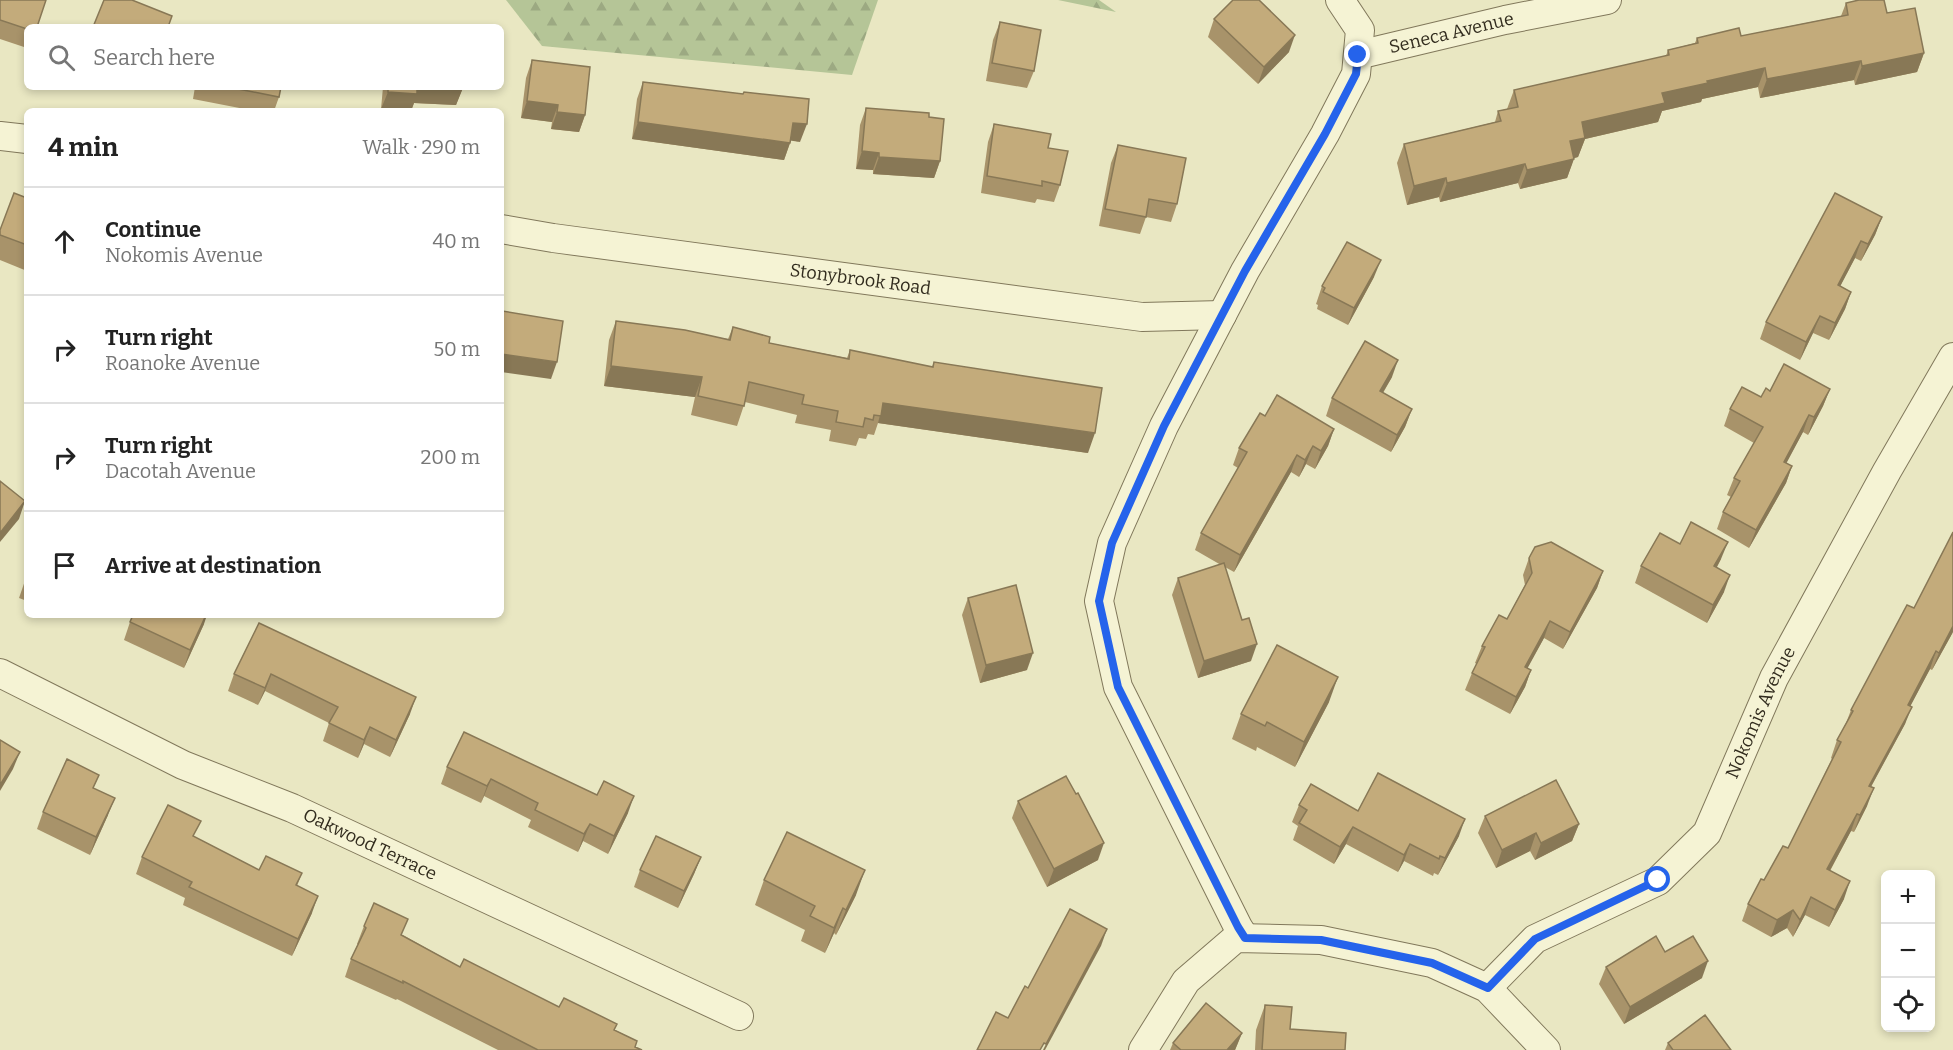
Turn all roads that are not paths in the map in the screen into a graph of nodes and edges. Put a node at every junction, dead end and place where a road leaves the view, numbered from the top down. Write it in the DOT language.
graph roads {
  1 [pos="1340,0"];
  2 [pos="1607,0"];
  3 [pos="1358,55"];
  4 [pos="0,136"];
  5 [pos="24,139"];
  6 [pos="504,229"];
  7 [pos="1222,315"];
  8 [pos="1953,357"];
  9 [pos="0,673"];
  10 [pos="1245,938"];
  11 [pos="1488,988"];
  12 [pos="739,1016"];
  13 [pos="1143,1050"];
  14 [pos="1546,1050"];
  1 -- 3 [label="street"];
  2 -- 3 [label="street, Seneca Avenue"];
  3 -- 7 [label="street"];
  4 -- 5 [label="street"];
  6 -- 7 [label="street, Stonybrook Road"];
  7 -- 10 [label="street"];
  8 -- 11 [label="street, Nokomis Avenue"];
  9 -- 12 [label="street, Oakwood Terrace"];
  10 -- 11 [label="street"];
  10 -- 13 [label="street"];
  11 -- 14 [label="street"];
}
